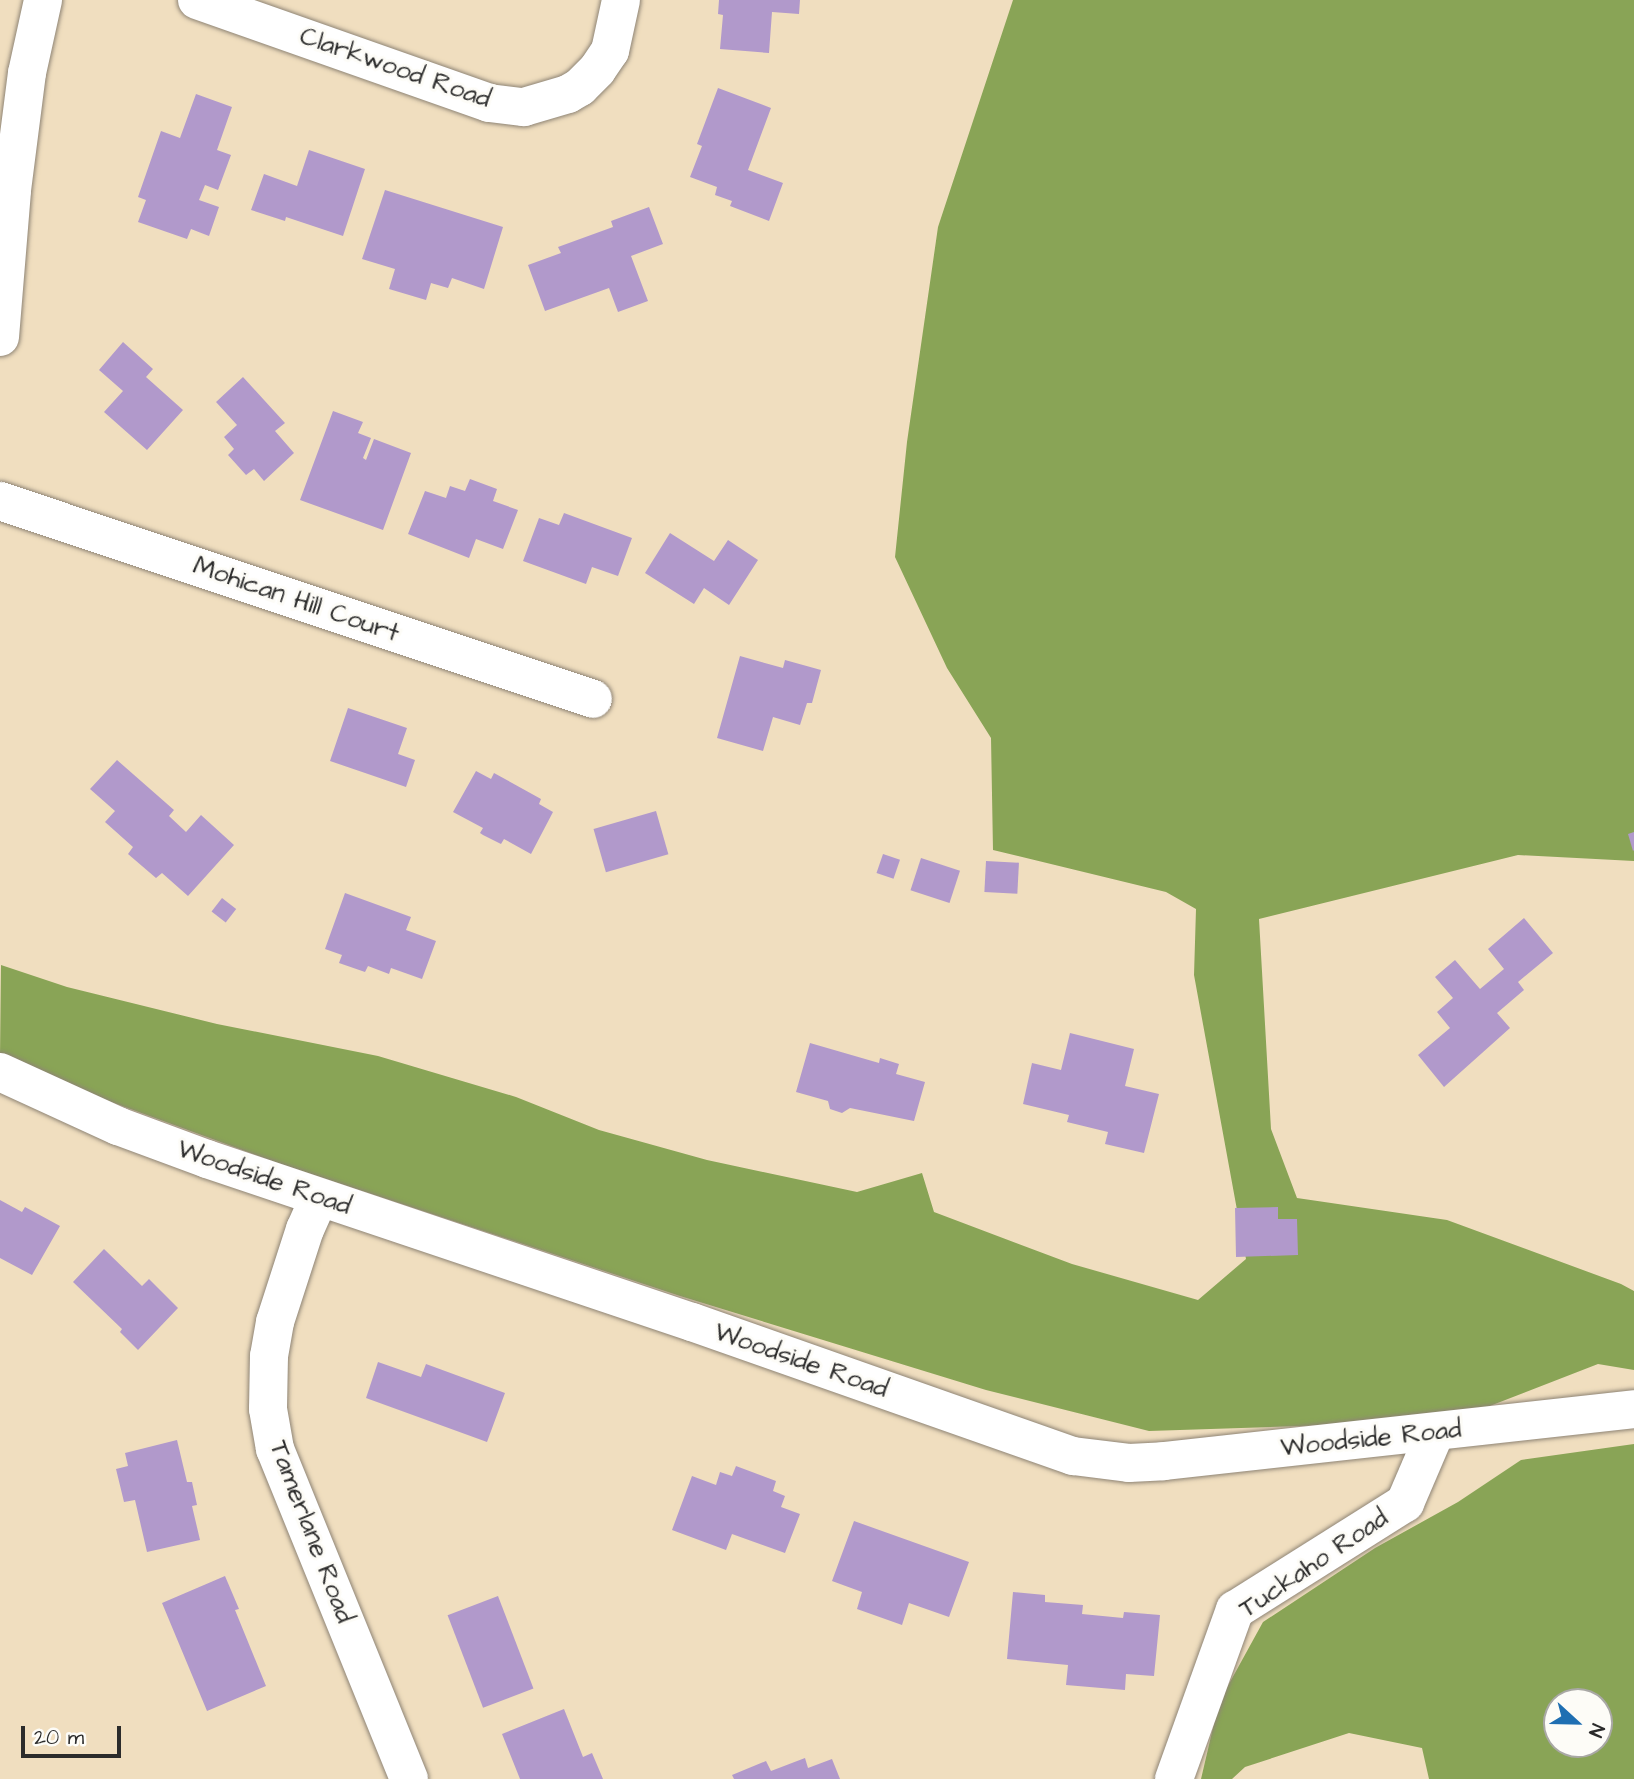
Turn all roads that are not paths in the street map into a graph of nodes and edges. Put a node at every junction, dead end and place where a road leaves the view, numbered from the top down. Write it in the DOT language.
graph roads {
  1 [pos="43,0"];
  2 [pos="197,0"];
  3 [pos="621,0"];
  4 [pos="0,337"];
  5 [pos="0,501"];
  6 [pos="593,699"];
  7 [pos="0,1072"];
  8 [pos="320,1198"];
  9 [pos="1634,1409"];
  10 [pos="1435,1433"];
  11 [pos="409,1779"];
  12 [pos="1174,1779"];
  1 -- 4 [label="street"];
  2 -- 3 [label="street, Clarkwood Road"];
  5 -- 6 [label="street, Mohican Hill Court"];
  7 -- 8 [label="street, Woodside Road"];
  8 -- 10 [label="street, Woodside Road"];
  8 -- 11 [label="street, Tamerlane Road"];
  9 -- 10 [label="street, Woodside Road"];
  10 -- 12 [label="street, Tuckaho Road"];
}
